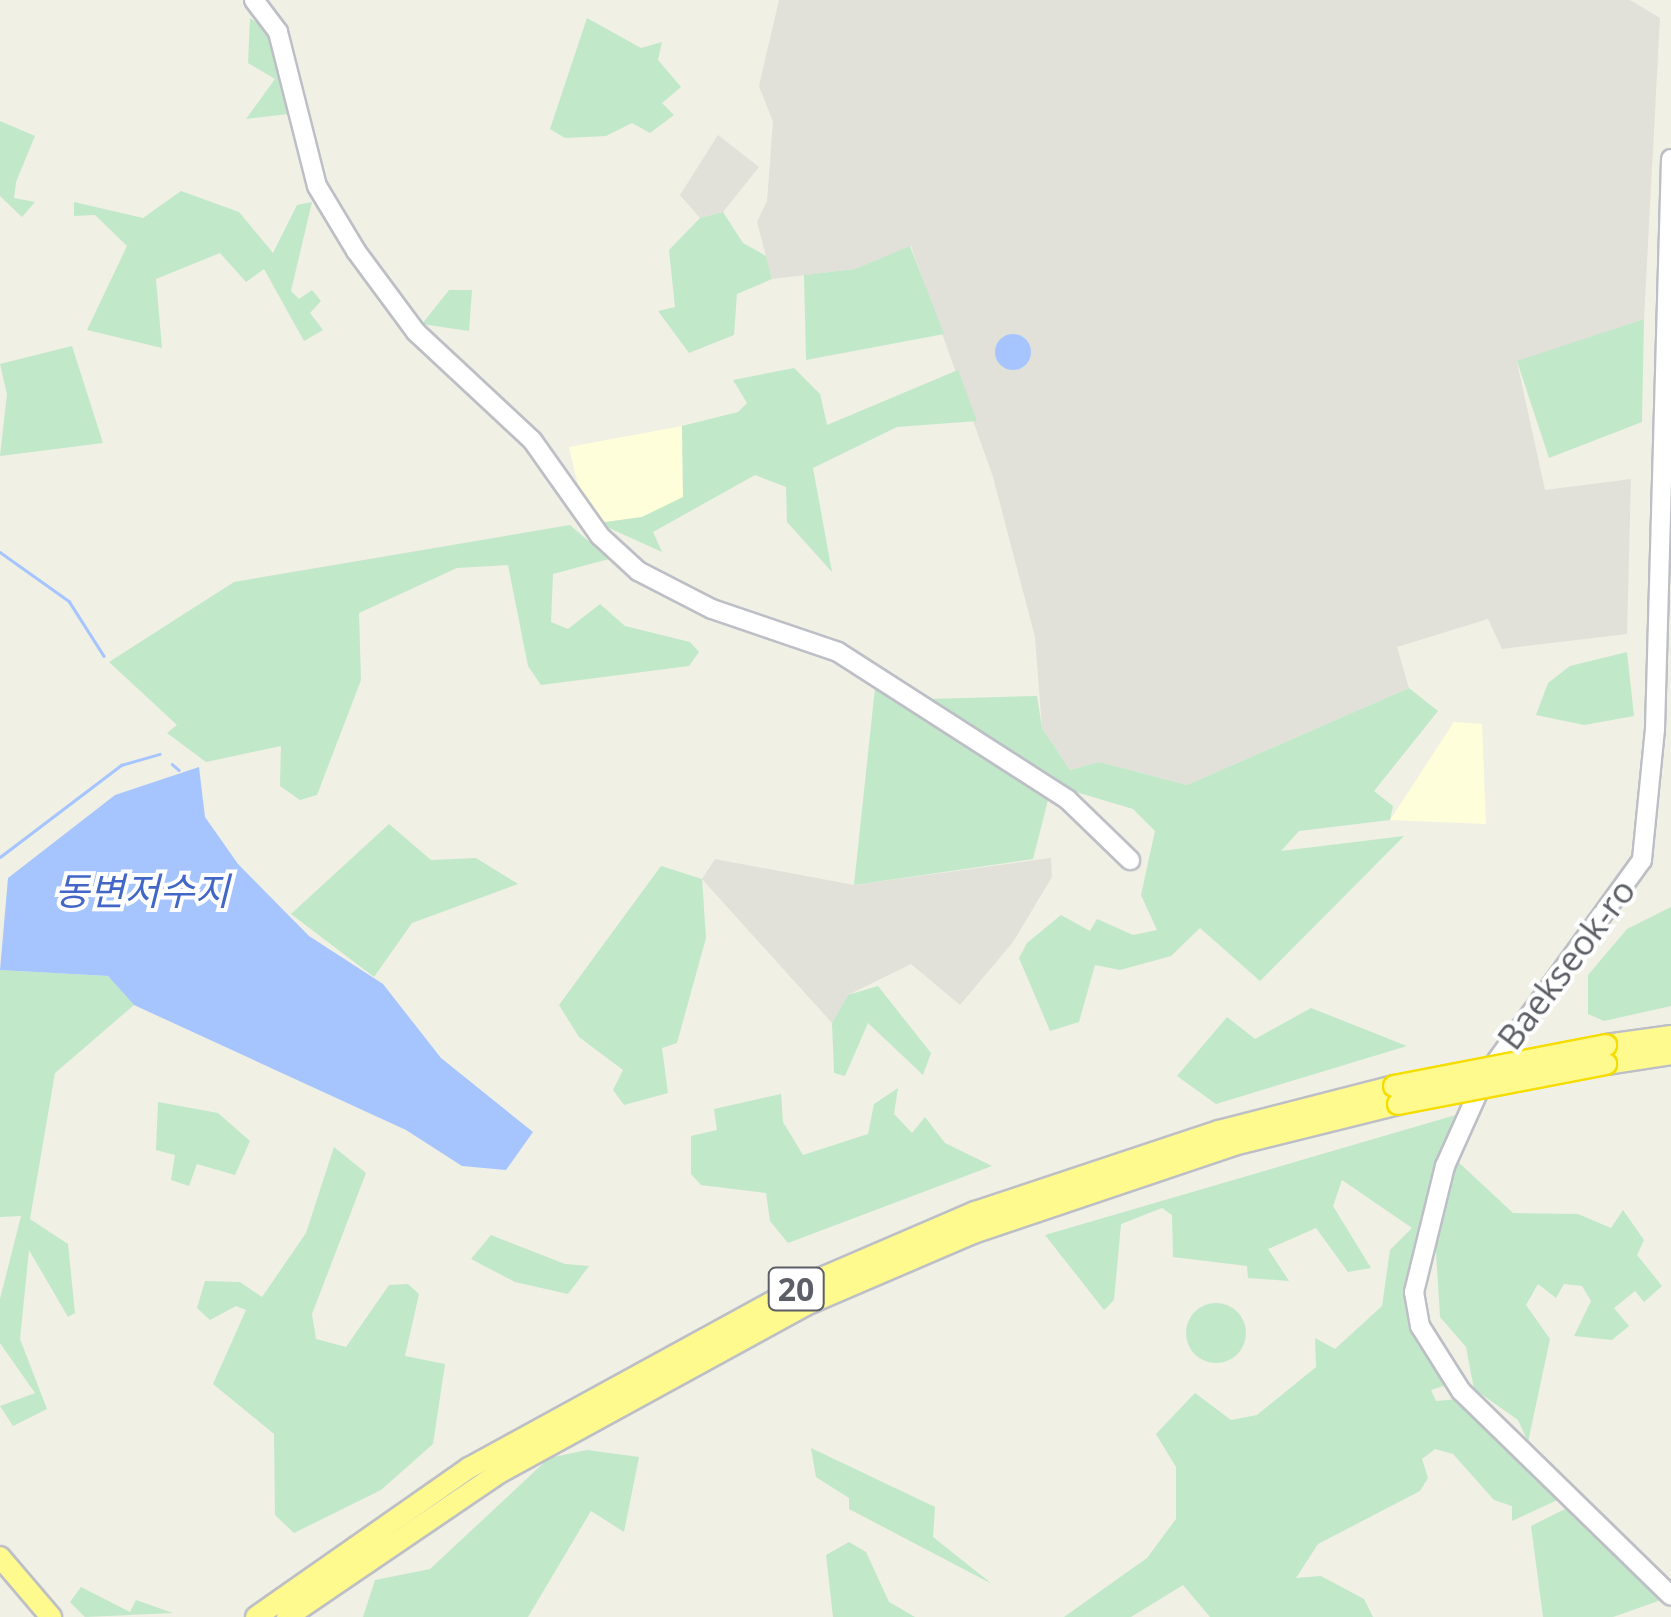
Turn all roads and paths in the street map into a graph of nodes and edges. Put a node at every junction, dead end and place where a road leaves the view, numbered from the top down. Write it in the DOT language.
graph roads {
  1 [pos="254,0"];
  2 [pos="1671,159"];
  3 [pos="1130,860"];
  4 [pos="1671,1036"];
  5 [pos="1671,1054"];
  6 [pos="1606,1055"];
  7 [pos="1396,1095"];
  8 [pos="0,1557"];
  9 [pos="0,1580"];
  10 [pos="1671,1596"];
  11 [pos="34,1617"];
  12 [pos="51,1617"];
  13 [pos="256,1617"];
  14 [pos="287,1617"];
  1 -- 3 [label="street"];
  2 -- 10 [label="street, Baekseok-ro"];
  4 -- 6 [label="highway, 20"];
  5 -- 6 [label="highway, 20"];
  6 -- 7 [label="highway, 20, bridge"];
  7 -- 13 [label="highway, 20"];
  7 -- 14 [label="highway, 20"];
  8 -- 12 [label="highway"];
  9 -- 11 [label="highway"];
}
